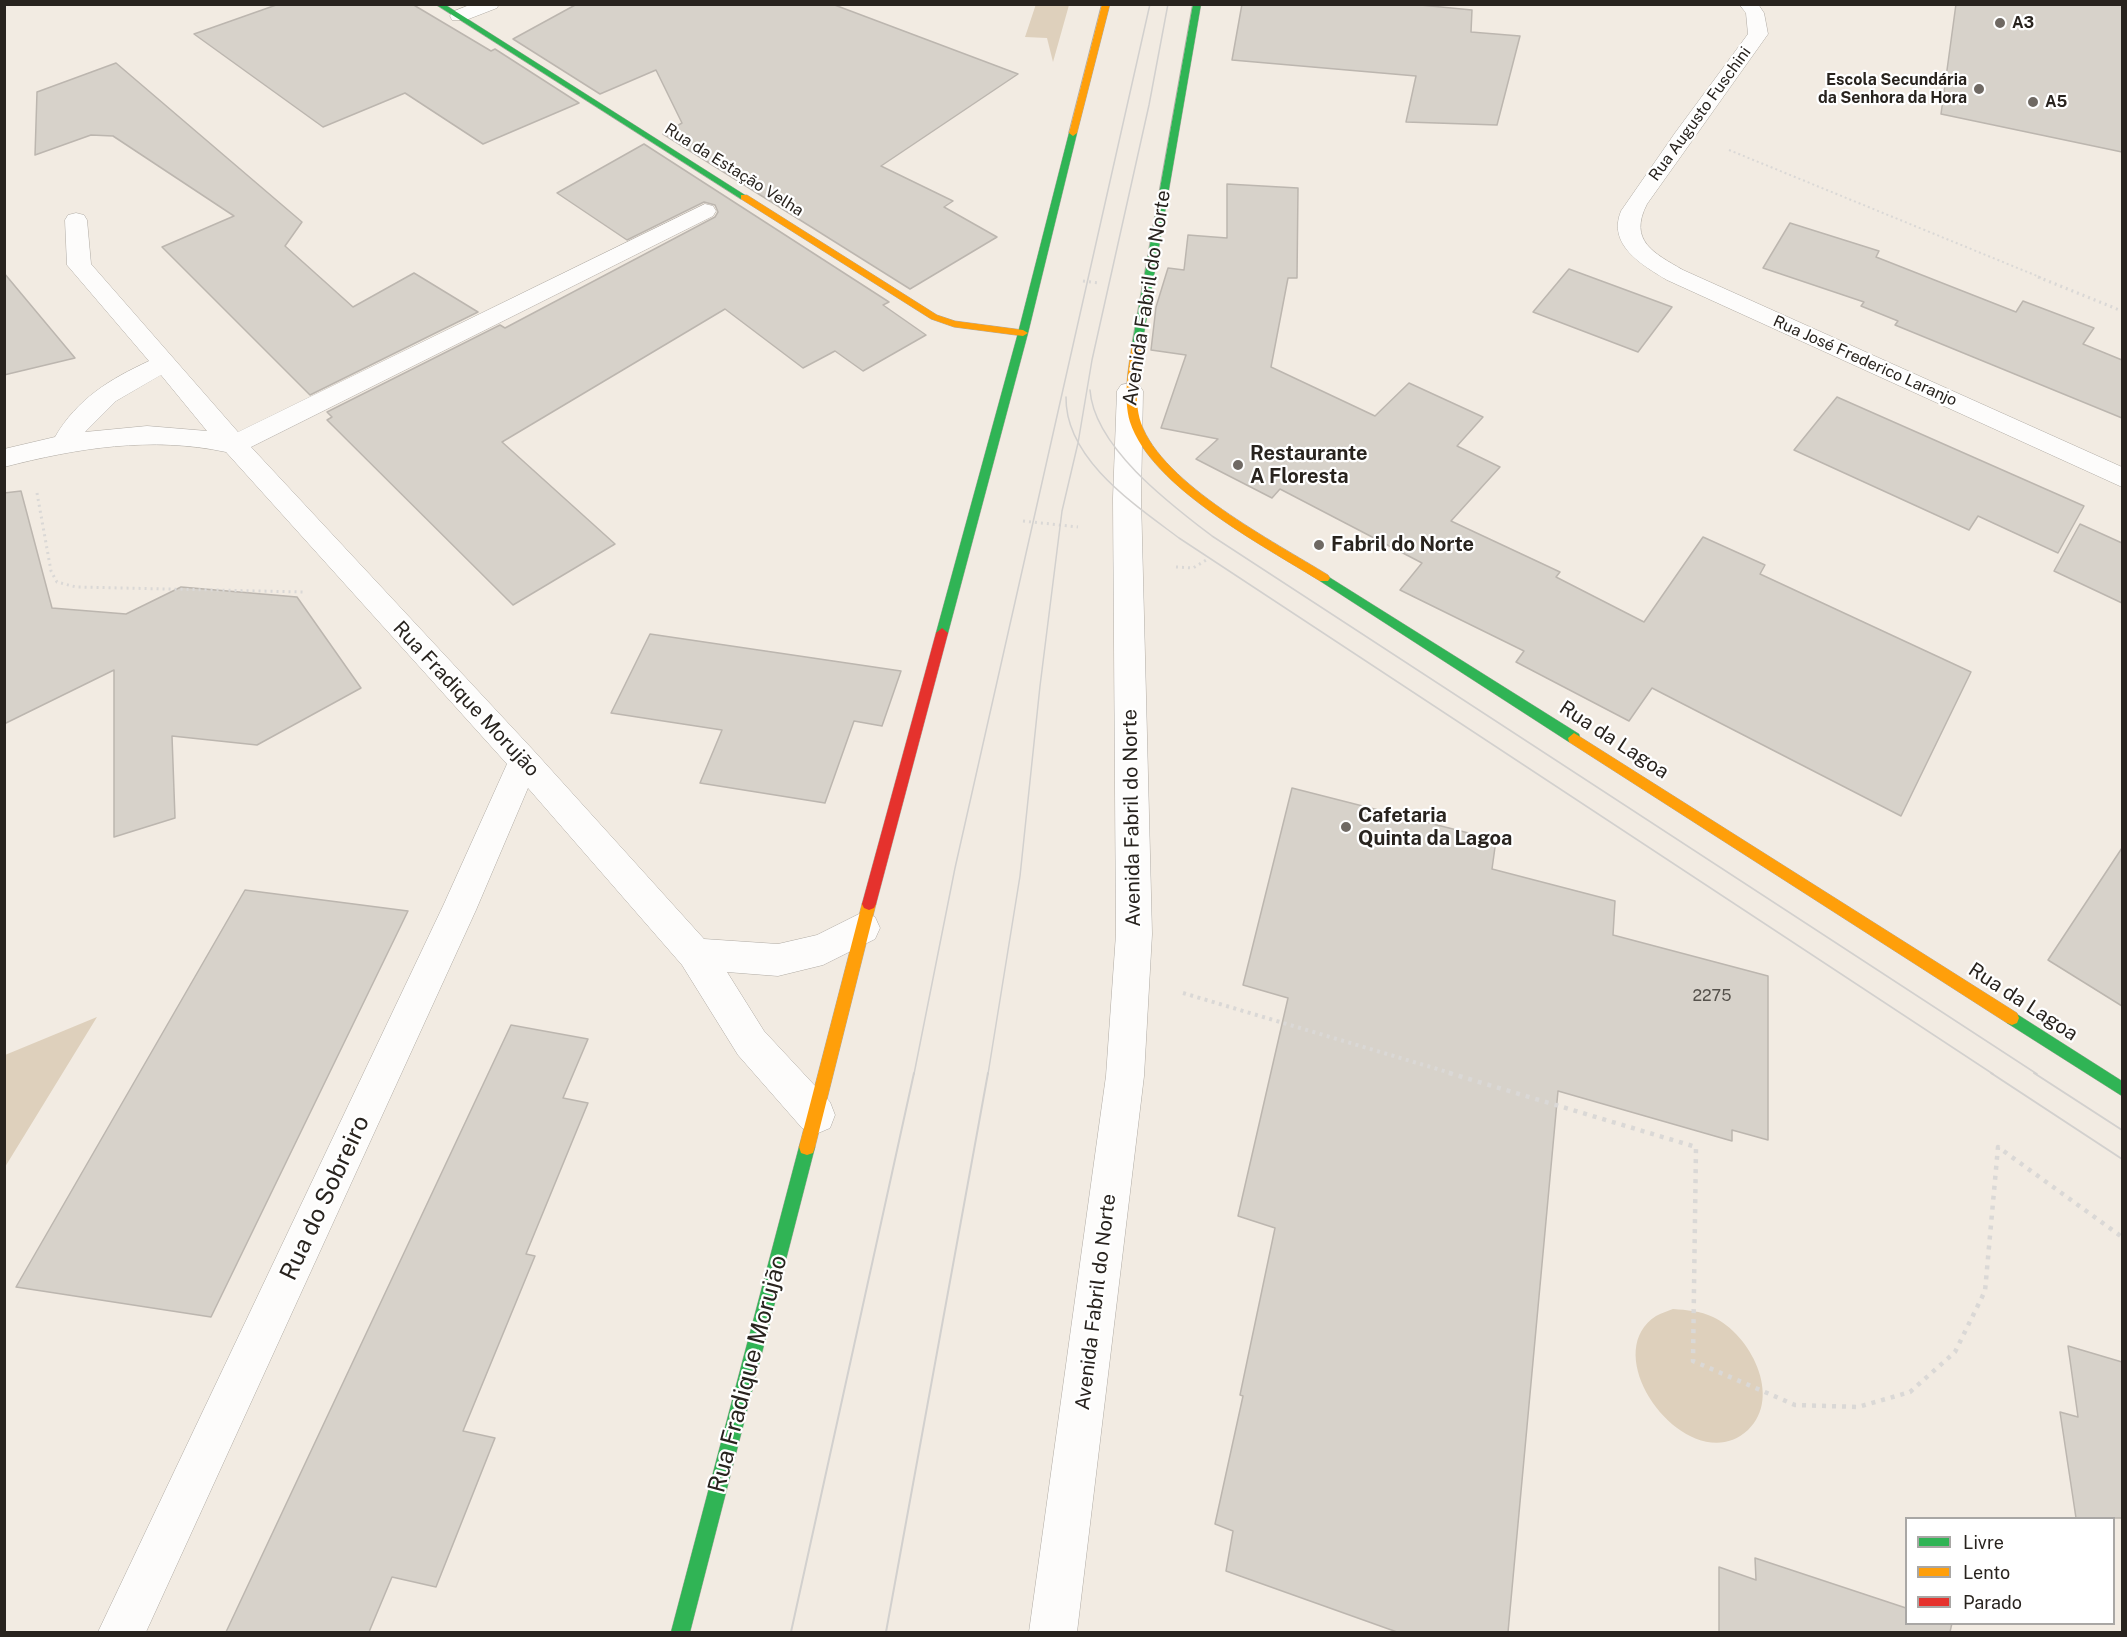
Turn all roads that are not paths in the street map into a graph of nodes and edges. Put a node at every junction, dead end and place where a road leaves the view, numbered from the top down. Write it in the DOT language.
graph roads {
  1 [pos="438,4"];
  2 [pos="490,4"];
  3 [pos="1106,4"];
  4 [pos="1197,4"];
  5 [pos="1748,4"];
  6 [pos="459,16"];
  7 [pos="705,211"];
  8 [pos="76,220"];
  9 [pos="1628,224"];
  10 [pos="1023,333"];
  11 [pos="164,364"];
  12 [pos="1131,386"];
  13 [pos="64,443"];
  14 [pos="233,445"];
  15 [pos="17,455"];
  16 [pos="2122,478"];
  17 [pos="524,761"];
  18 [pos="863,928"];
  19 [pos="695,954"];
  20 [pos="2122,1089"];
  21 [pos="816,1114"];
  22 [pos="122,1632"];
  23 [pos="680,1632"];
  24 [pos="1053,1632"];
  1 -- 6 [label="street, Rua da Estação Velha"];
  2 -- 6 [label="street"];
  3 -- 10 [label="street"];
  4 -- 12 [label="street, Avenida Fabril do Norte"];
  5 -- 9 [label="street, Rua Augusto Fuschini"];
  6 -- 10 [label="street, Rua da Estação Velha"];
  7 -- 14 [label="street"];
  8 -- 11 [label="street, Rua Fradique Morujão"];
  9 -- 16 [label="street, Rua José Frederico Laranjo"];
  10 -- 18 [label="street"];
  11 -- 13 [label="street"];
  11 -- 14 [label="street, Rua Fradique Morujão"];
  12 -- 20 [label="street, Rua da Lagoa"];
  12 -- 24 [label="street, Avenida Fabril do Norte"];
  13 -- 14 [label="street"];
  13 -- 15 [label="street"];
  14 -- 17 [label="street, Rua Fradique Morujão"];
  17 -- 19 [label="street, Rua Fradique Morujão"];
  17 -- 22 [label="street, Rua do Sobreiro"];
  18 -- 19 [label="street"];
  18 -- 21 [label="street, Rua Fradique Morujão"];
  19 -- 21 [label="street, Rua Fradique Morujão"];
  21 -- 23 [label="street, Rua Fradique Morujão"];
}
